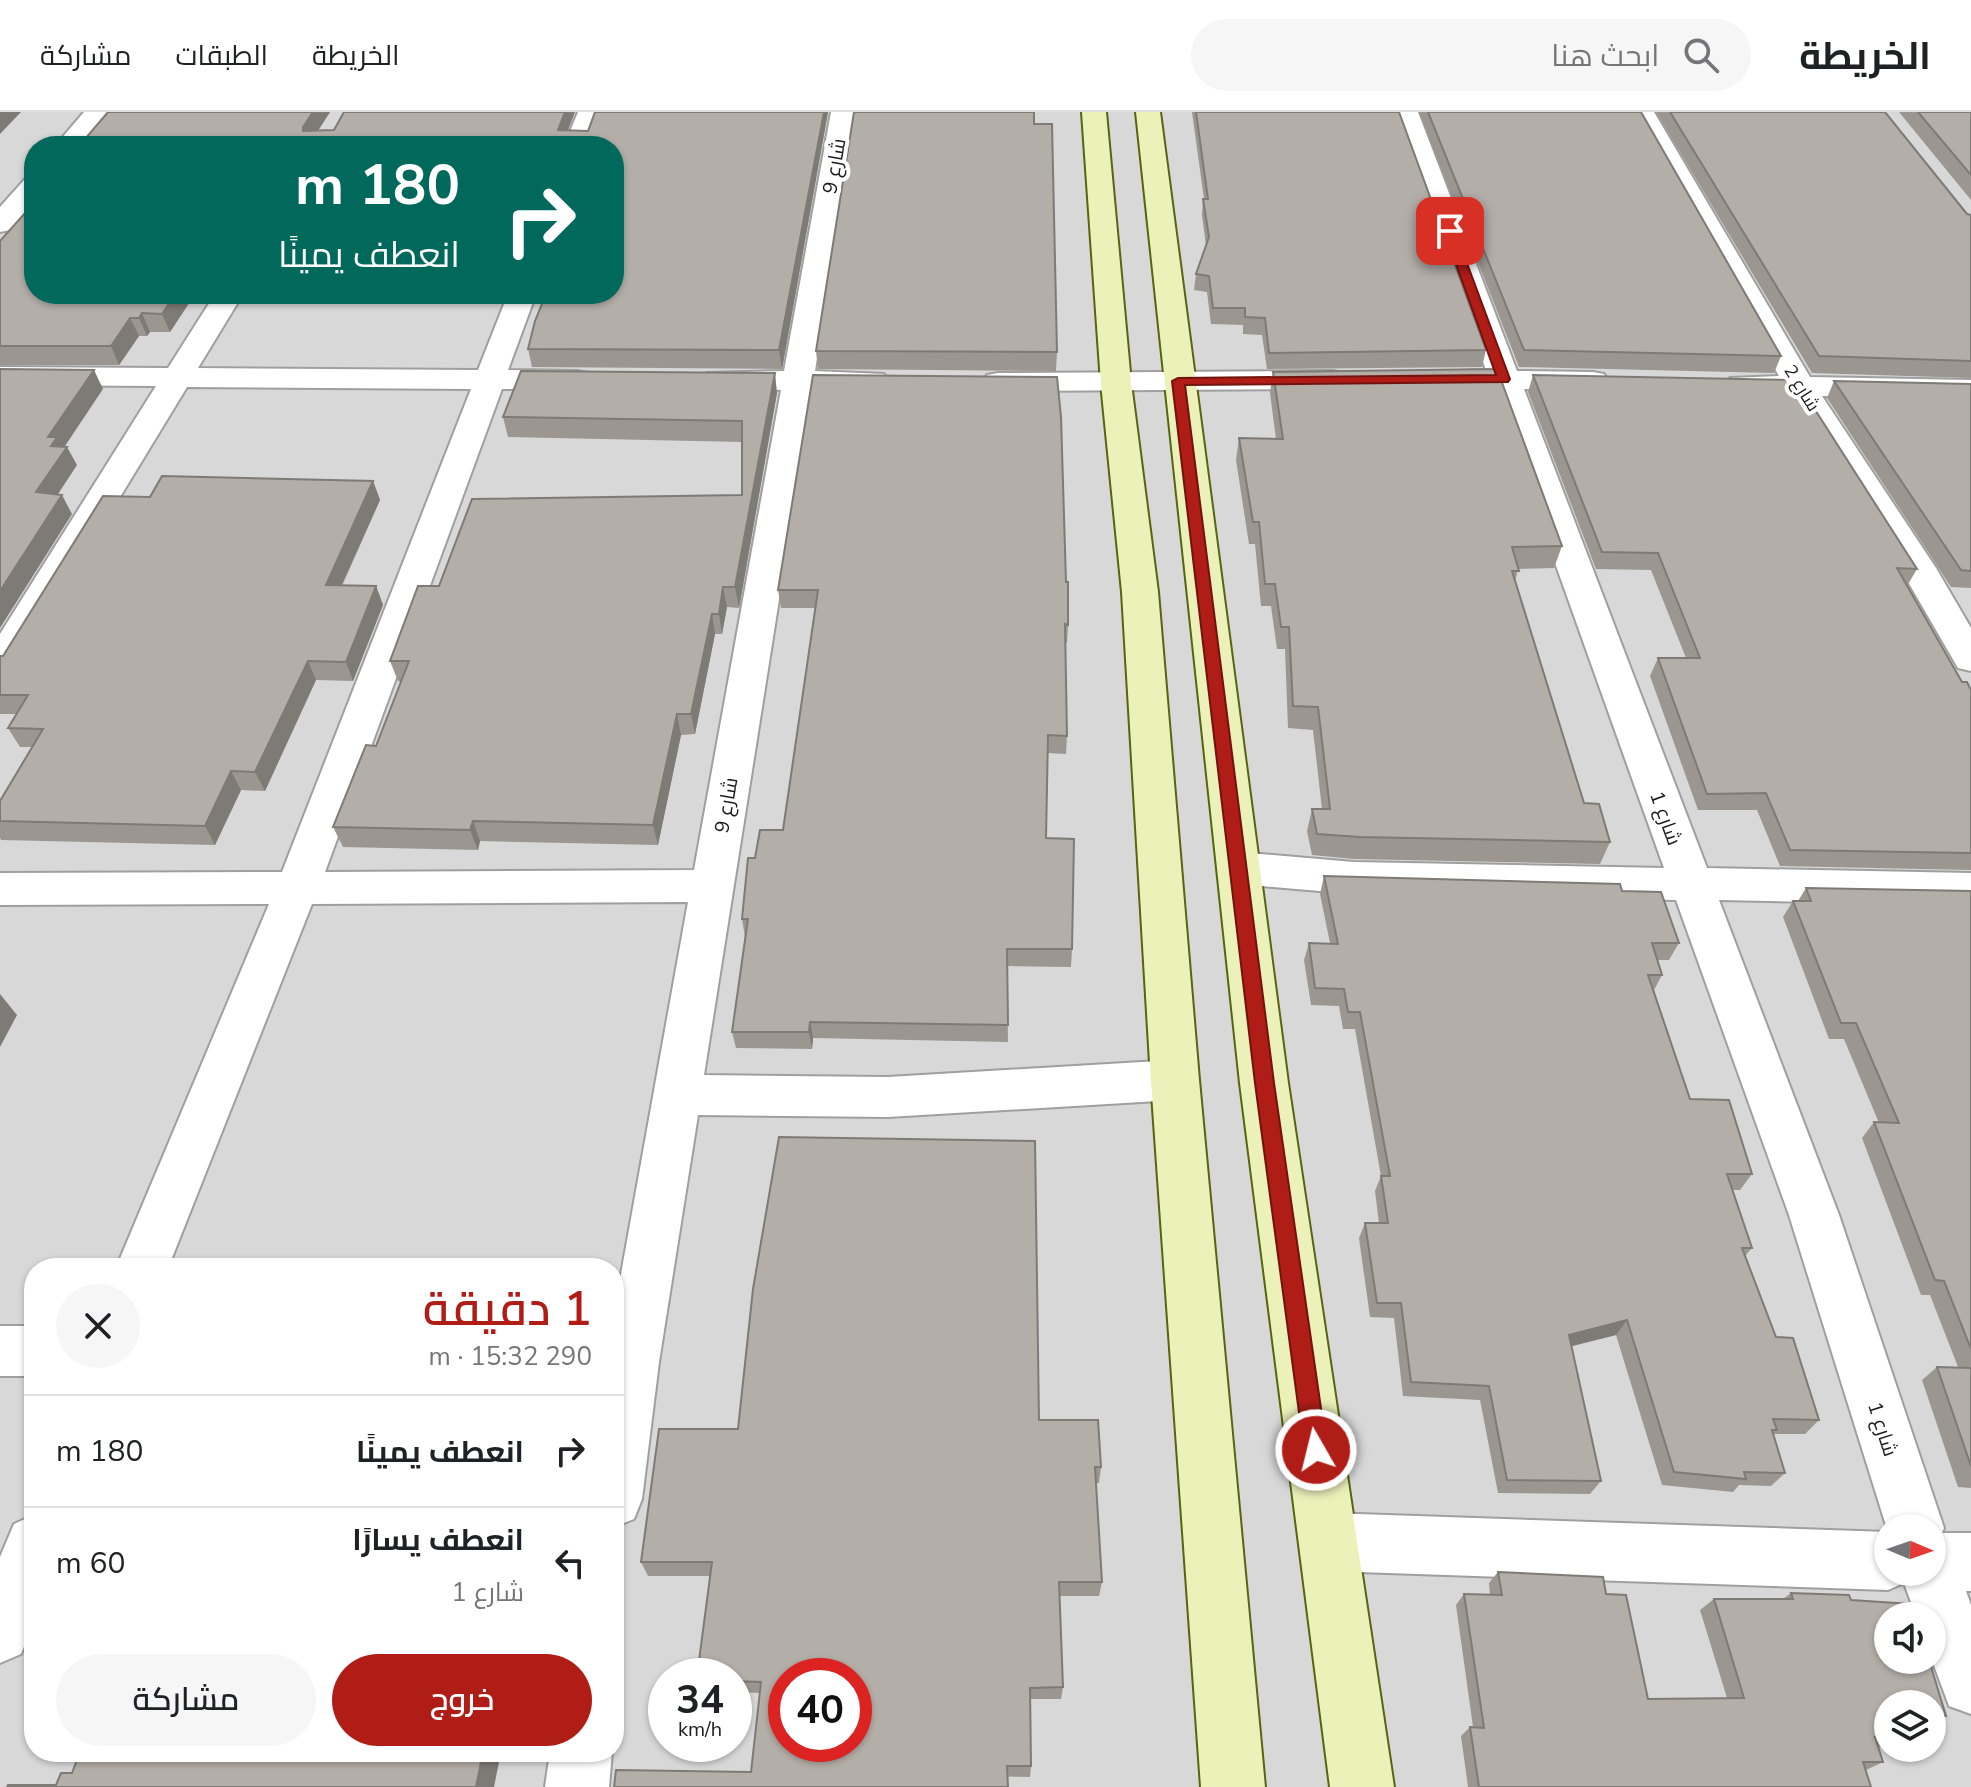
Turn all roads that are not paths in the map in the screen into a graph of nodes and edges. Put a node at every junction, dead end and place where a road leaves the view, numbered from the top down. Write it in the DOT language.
graph roads {
  1 [pos="97,112"];
  2 [pos="590,112"];
  3 [pos="843,112"];
  4 [pos="1094,112"];
  5 [pos="1148,112"];
  6 [pos="1406,112"];
  7 [pos="1642,112"];
  8 [pos="77,136"];
  9 [pos="581,136"];
  10 [pos="24,196"];
  11 [pos="0,224"];
  12 [pos="223,304"];
  13 [pos="518,304"];
  14 [pos="0,376"];
  15 [pos="176,377"];
  16 [pos="490,379"];
  17 [pos="1504,379"];
  18 [pos="613,380"];
  19 [pos="690,380"];
  20 [pos="798,380"];
  21 [pos="1364,380"];
  22 [pos="1411,380"];
  23 [pos="909,381"];
  24 [pos="1178,381"];
  25 [pos="973,382"];
  26 [pos="1628,382"];
  27 [pos="1116,383"];
  28 [pos="1706,384"];
  29 [pos="1800,386"];
  30 [pos="1971,389"];
  31 [pos="1971,659"];
  32 [pos="0,664"];
  33 [pos="1238,868"];
  34 [pos="1690,884"];
  35 [pos="712,886"];
  36 [pos="0,889"];
  37 [pos="297,889"];
  38 [pos="1971,889"];
  39 [pos="1175,1080"];
  40 [pos="677,1095"];
  41 [pos="146,1258"];
  42 [pos="0,1351"];
  43 [pos="24,1351"];
  44 [pos="624,1357"];
  45 [pos="1910,1514"];
  46 [pos="1329,1542"];
  47 [pos="1874,1561"];
  48 [pos="1946,1562"];
  49 [pos="1971,1562"];
  50 [pos="24,1570"];
  51 [pos="1934,1586"];
  52 [pos="0,1633"];
  53 [pos="1971,1684"];
  54 [pos="580,1762"];
  55 [pos="577,1787"];
  56 [pos="1233,1787"];
  57 [pos="1362,1787"];
  1 -- 8 [label="street"];
  2 -- 9 [label="street"];
  3 -- 20 [label="street, شارع 9"];
  4 -- 27 [label="street"];
  5 -- 24 [label="street"];
  6 -- 17 [label="street, شارع 1"];
  7 -- 29 [label="street, شارع 2"];
  10 -- 11 [label="street"];
  12 -- 15 [label="street"];
  13 -- 16 [label="street"];
  14 -- 15 [label="street"];
  15 -- 16 [label="street"];
  15 -- 32 [label="street"];
  16 -- 18 [label="street"];
  16 -- 37 [label="street"];
  17 -- 22 [label="street"];
  17 -- 26 [label="street"];
  17 -- 34 [label="street, شارع 1"];
  19 -- 20 [label="street"];
  20 -- 23 [label="street"];
  20 -- 35 [label="street, شارع 9"];
  21 -- 24 [label="street"];
  24 -- 27 [label="street"];
  24 -- 33 [label="street"];
  25 -- 27 [label="street"];
  27 -- 39 [label="street"];
  28 -- 29 [label="street"];
  29 -- 30 [label="street"];
  29 -- 31 [label="street, شارع 2"];
  33 -- 34 [label="street"];
  33 -- 46 [label="street"];
  34 -- 38 [label="street"];
  34 -- 45 [label="street, شارع 1"];
  35 -- 37 [label="street"];
  35 -- 40 [label="street, شارع 9"];
  36 -- 37 [label="street"];
  37 -- 41 [label="street"];
  39 -- 40 [label="street"];
  39 -- 56 [label="street"];
  40 -- 44 [label="street, شارع 9"];
  42 -- 43 [label="street"];
  46 -- 47 [label="street"];
  46 -- 57 [label="street"];
  48 -- 49 [label="street"];
  50 -- 52 [label="street"];
  51 -- 53 [label="street"];
  54 -- 55 [label="street"];
}
